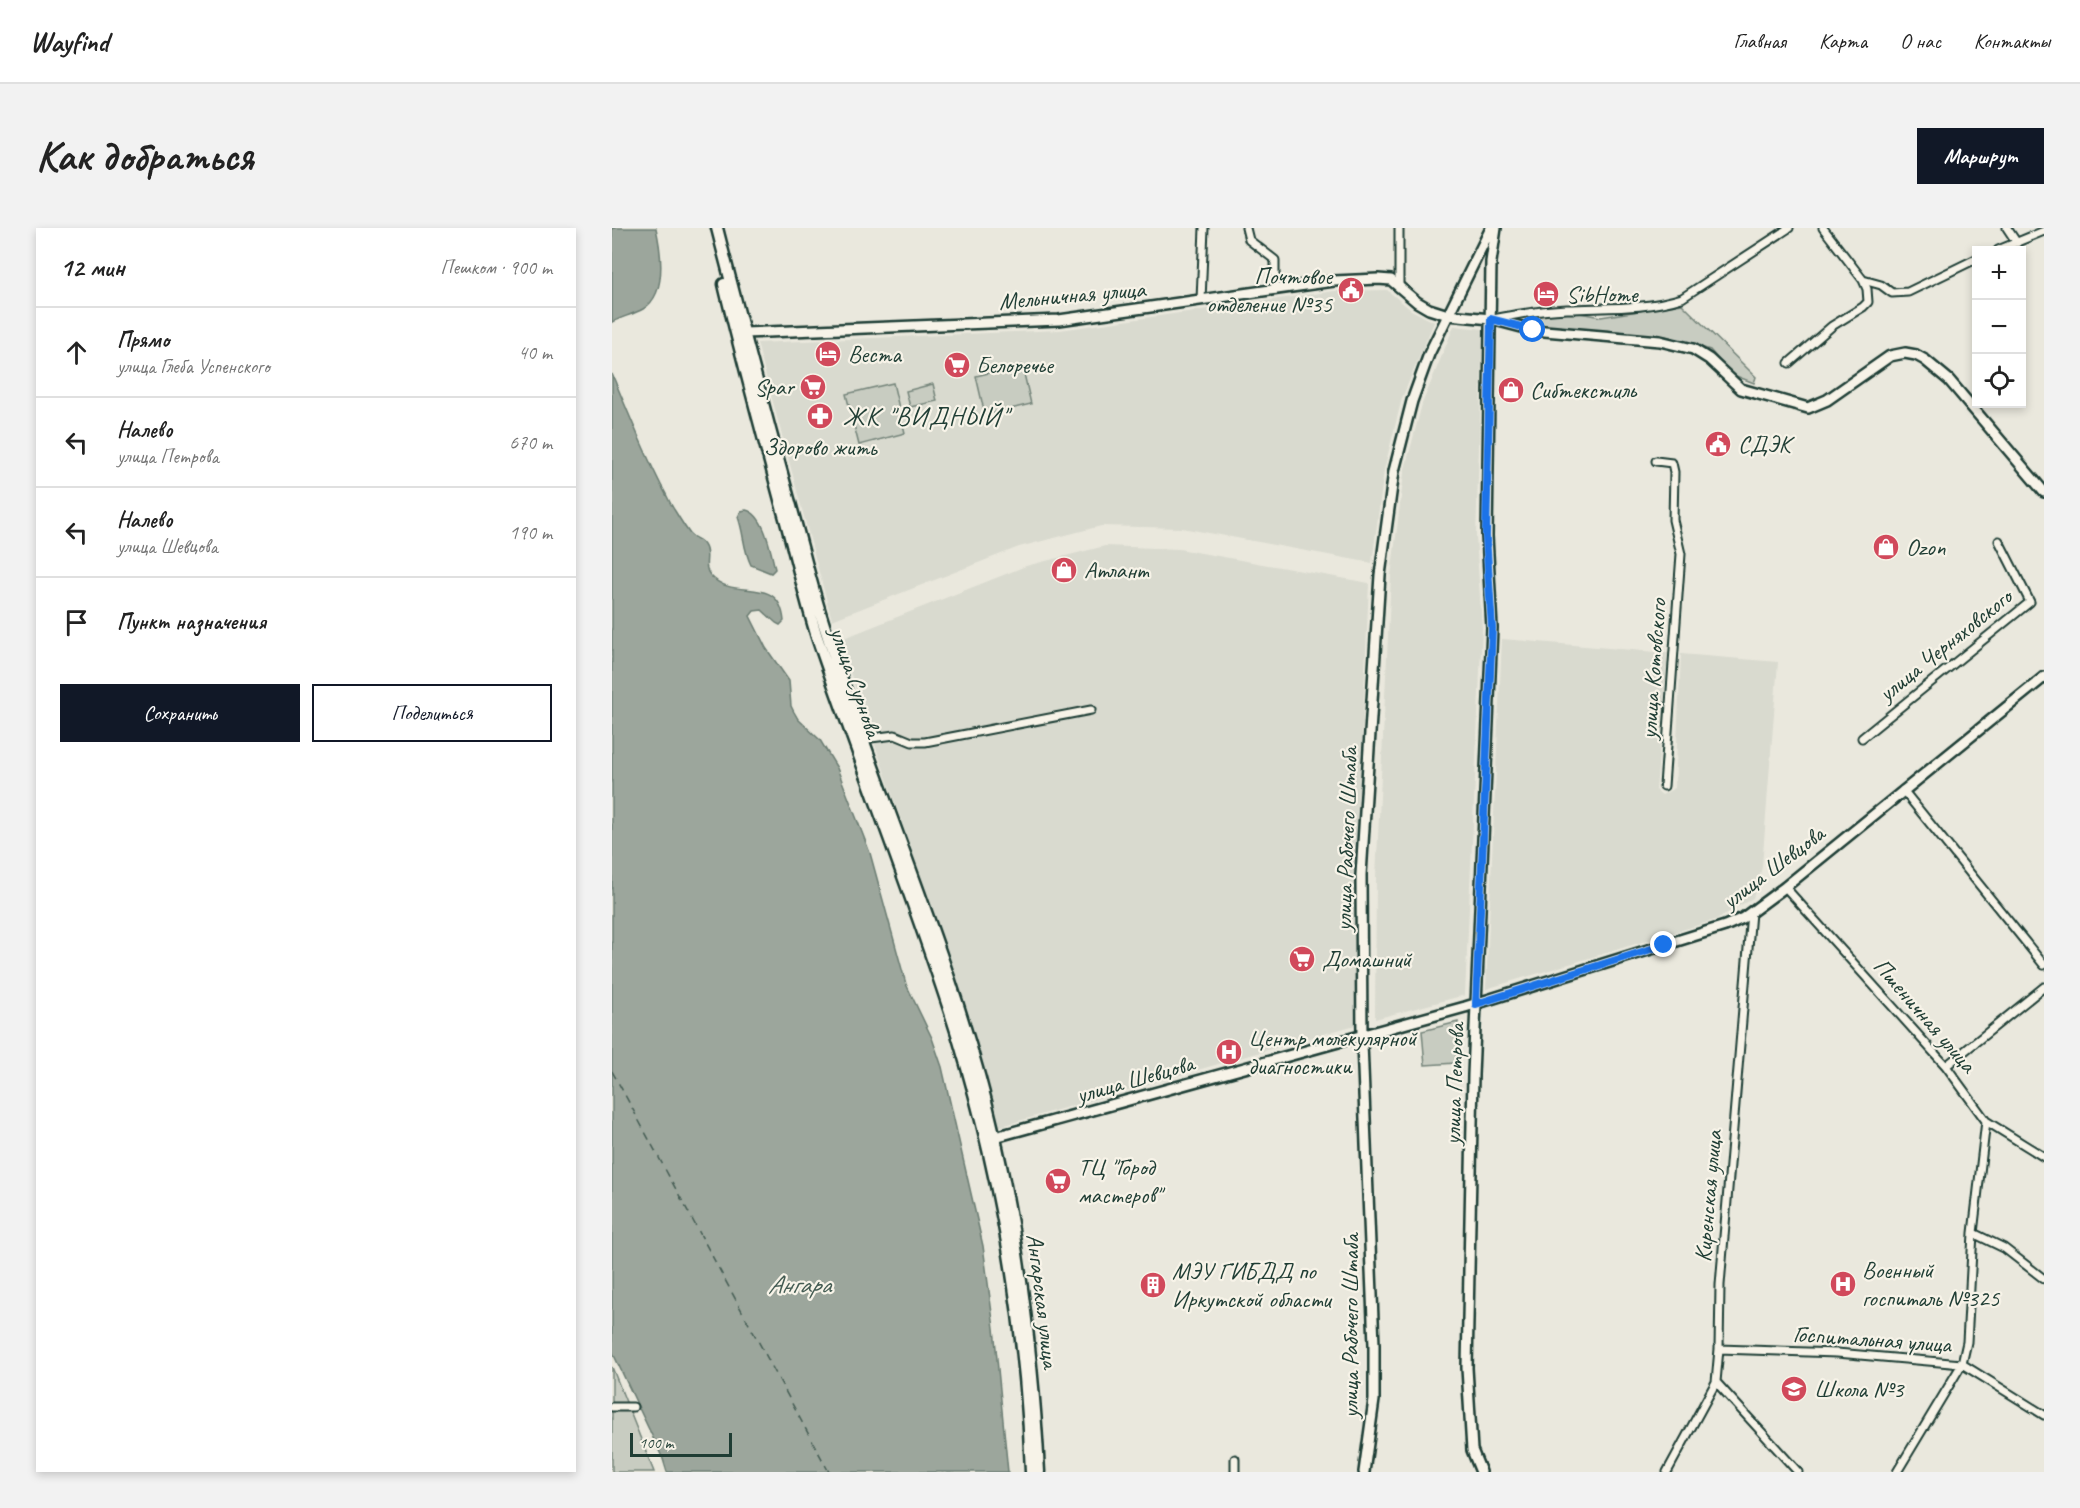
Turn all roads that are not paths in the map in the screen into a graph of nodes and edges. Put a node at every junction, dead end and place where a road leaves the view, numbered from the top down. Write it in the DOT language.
graph roads {
  1 [pos="711,228"];
  2 [pos="717,228"];
  3 [pos="1204,228"];
  4 [pos="1246,228"];
  5 [pos="1399,228"];
  6 [pos="1491,228"];
  7 [pos="1496,228"];
  8 [pos="1789,228"];
  9 [pos="1823,228"];
  10 [pos="2007,228"];
  11 [pos="2044,231"];
  12 [pos="2018,243"];
  13 [pos="2009,246"];
  14 [pos="1972,261"];
  15 [pos="1863,280"];
  16 [pos="1400,286"];
  17 [pos="1275,290"];
  18 [pos="1202,300"];
  19 [pos="1448,315"];
  20 [pos="1491,319"];
  21 [pos="744,333"];
  22 [pos="1789,363"];
  23 [pos="1656,461"];
  24 [pos="2044,492"];
  25 [pos="1999,541"];
  26 [pos="2044,677"];
  27 [pos="1091,710"];
  28 [pos="1862,738"];
  29 [pos="863,739"];
  30 [pos="1664,786"];
  31 [pos="1903,790"];
  32 [pos="1785,887"];
  33 [pos="1750,912"];
  34 [pos="2044,964"];
  35 [pos="2044,987"];
  36 [pos="1476,1004"];
  37 [pos="1362,1034"];
  38 [pos="1946,1066"];
  39 [pos="1986,1121"];
  40 [pos="990,1140"];
  41 [pos="2044,1157"];
  42 [pos="1973,1233"];
  43 [pos="2044,1279"];
  44 [pos="1719,1349"];
  45 [pos="1962,1365"];
  46 [pos="1716,1382"];
  47 [pos="612,1407"];
  48 [pos="633,1407"];
  49 [pos="2044,1415"];
  50 [pos="1235,1459"];
  51 [pos="1031,1472"];
  52 [pos="1039,1472"];
  53 [pos="1235,1472"];
  54 [pos="1364,1472"];
  55 [pos="1481,1472"];
  56 [pos="1667,1472"];
  57 [pos="1798,1472"];
  58 [pos="1897,1472"];
  1 -- 40 [label="main road, улица Сурнова"];
  2 -- 21 [label="main road, улица Сурнова"];
  3 -- 18 [label="street"];
  4 -- 17 [label="street"];
  5 -- 16 [label="street"];
  6 -- 19 [label="street, улица Рабочего Штаба"];
  7 -- 20 [label="street, улица Петрова"];
  8 -- 20 [label="street"];
  9 -- 15 [label="street"];
  10 -- 12 [label="street"];
  11 -- 12 [label="street"];
  12 -- 13 [label="street"];
  14 -- 15 [label="street"];
  15 -- 22 [label="street"];
  16 -- 17 [label="street, Мельничная улица"];
  16 -- 19 [label="street"];
  17 -- 18 [label="street, Мельничная улица"];
  18 -- 21 [label="street, Мельничная улица"];
  19 -- 20 [label="street"];
  19 -- 37 [label="street, улица Рабочего Штаба"];
  20 -- 24 [label="street"];
  20 -- 36 [label="street, улица Петрова"];
  21 -- 29 [label="main road, улица Сурнова"];
  23 -- 30 [label="street, улица Котовского"];
  25 -- 28 [label="street, улица Черняховского"];
  26 -- 31 [label="street, улица Шевцова"];
  27 -- 29 [label="street"];
  29 -- 40 [label="main road, улица Сурнова"];
  31 -- 32 [label="street, улица Шевцова"];
  31 -- 34 [label="street"];
  32 -- 33 [label="street, улица Шевцова"];
  32 -- 38 [label="street, Пшеничная улица"];
  33 -- 36 [label="street, улица Шевцова"];
  33 -- 44 [label="street, Киренская улица"];
  35 -- 38 [label="street"];
  36 -- 37 [label="street, улица Шевцова"];
  36 -- 55 [label="street, улица Петрова"];
  37 -- 40 [label="street, улица Шевцова"];
  37 -- 54 [label="street, улица Рабочего Штаба"];
  38 -- 39 [label="street, Пшеничная улица"];
  39 -- 41 [label="street, Пшеничная улица"];
  39 -- 42 [label="street"];
  40 -- 51 [label="main road, Ангарская улица"];
  40 -- 52 [label="main road, Ангарская улица"];
  42 -- 43 [label="street"];
  42 -- 45 [label="street"];
  44 -- 45 [label="street, Госпитальная улица"];
  44 -- 46 [label="street, Киренская улица"];
  45 -- 49 [label="street, Госпитальная улица"];
  45 -- 58 [label="street"];
  46 -- 56 [label="street, Киренская улица"];
  46 -- 57 [label="street"];
  47 -- 48 [label="street"];
  50 -- 53 [label="street"];
}
